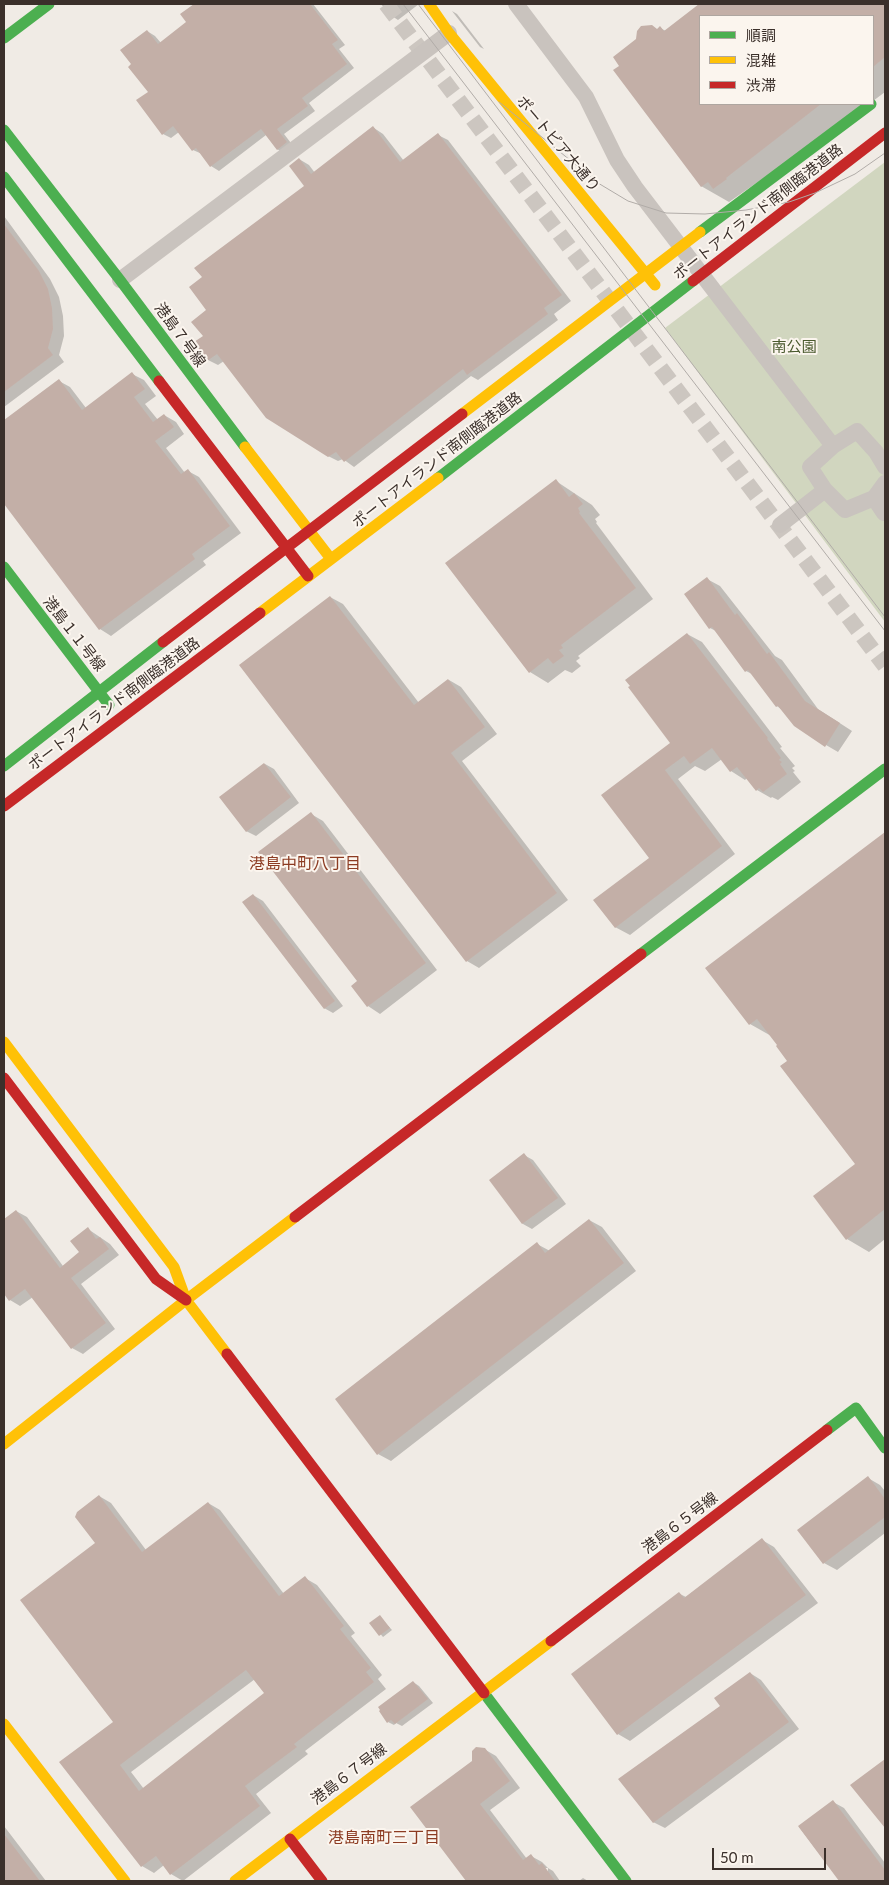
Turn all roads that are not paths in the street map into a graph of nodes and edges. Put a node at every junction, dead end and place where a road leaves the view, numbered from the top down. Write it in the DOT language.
graph roads {
  1 [pos="48,4"];
  2 [pos="429,4"];
  3 [pos="516,4"];
  4 [pos="449,33"];
  5 [pos="4,38"];
  6 [pos="869,105"];
  7 [pos="4,130"];
  8 [pos="885,133"];
  9 [pos="4,177"];
  10 [pos="646,273"];
  11 [pos="120,280"];
  12 [pos="667,301"];
  13 [pos="833,446"];
  14 [pos="885,466"];
  15 [pos="885,483"];
  16 [pos="825,490"];
  17 [pos="874,498"];
  18 [pos="884,513"];
  19 [pos="780,524"];
  20 [pos="309,531"];
  21 [pos="286,548"];
  22 [pos="331,559"];
  23 [pos="4,567"];
  24 [pos="308,576"];
  25 [pos="100,692"];
  26 [pos="120,718"];
  27 [pos="4,766"];
  28 [pos="885,769"];
  29 [pos="4,806"];
  30 [pos="4,1042"];
  31 [pos="4,1078"];
  32 [pos="186,1300"];
  33 [pos="4,1444"];
  34 [pos="885,1448"];
  35 [pos="483,1691"];
  36 [pos="4,1724"];
  37 [pos="290,1839"];
  38 [pos="125,1881"];
  39 [pos="235,1881"];
  40 [pos="322,1881"];
  41 [pos="626,1881"];
  1 -- 5 [label="street"];
  2 -- 4 [label="street, ポートピア大通り"];
  3 -- 13 [label="street"];
  4 -- 10 [label="street, ポートピア大通り"];
  4 -- 11 [label="street"];
  6 -- 10 [label="street, ポートアイランド南側臨港道路"];
  7 -- 11 [label="street, 港島７号線"];
  8 -- 12 [label="street, ポートアイランド南側臨港道路"];
  9 -- 21 [label="street"];
  10 -- 12 [label="street, ポートピア大通り"];
  10 -- 20 [label="street, ポートアイランド南側臨港道路"];
  11 -- 20 [label="street, 港島７号線"];
  12 -- 22 [label="street, ポートアイランド南側臨港道路"];
  13 -- 14 [label="street"];
  13 -- 16 [label="street"];
  15 -- 17 [label="street"];
  16 -- 17 [label="street"];
  16 -- 19 [label="street"];
  17 -- 18 [label="street"];
  20 -- 21 [label="street, ポートアイランド南側臨港道路"];
  20 -- 22 [label="street, 港島７号線"];
  21 -- 24 [label="street"];
  21 -- 25 [label="street, ポートアイランド南側臨港道路"];
  22 -- 24 [label="street, ポートアイランド南側臨港道路"];
  23 -- 25 [label="street, 港島１１号線"];
  24 -- 26 [label="street, ポートアイランド南側臨港道路"];
  25 -- 26 [label="street, 港島１１号線"];
  25 -- 27 [label="street, ポートアイランド南側臨港道路"];
  26 -- 29 [label="street, ポートアイランド南側臨港道路"];
  28 -- 32 [label="street"];
  30 -- 32 [label="street"];
  31 -- 32 [label="street"];
  32 -- 33 [label="street"];
  32 -- 35 [label="street"];
  34 -- 35 [label="street, 港島６５号線"];
  35 -- 37 [label="street, 港島６７号線"];
  35 -- 41 [label="street"];
  36 -- 38 [label="street"];
  37 -- 39 [label="street, 港島６７号線"];
  37 -- 40 [label="street"];
}
